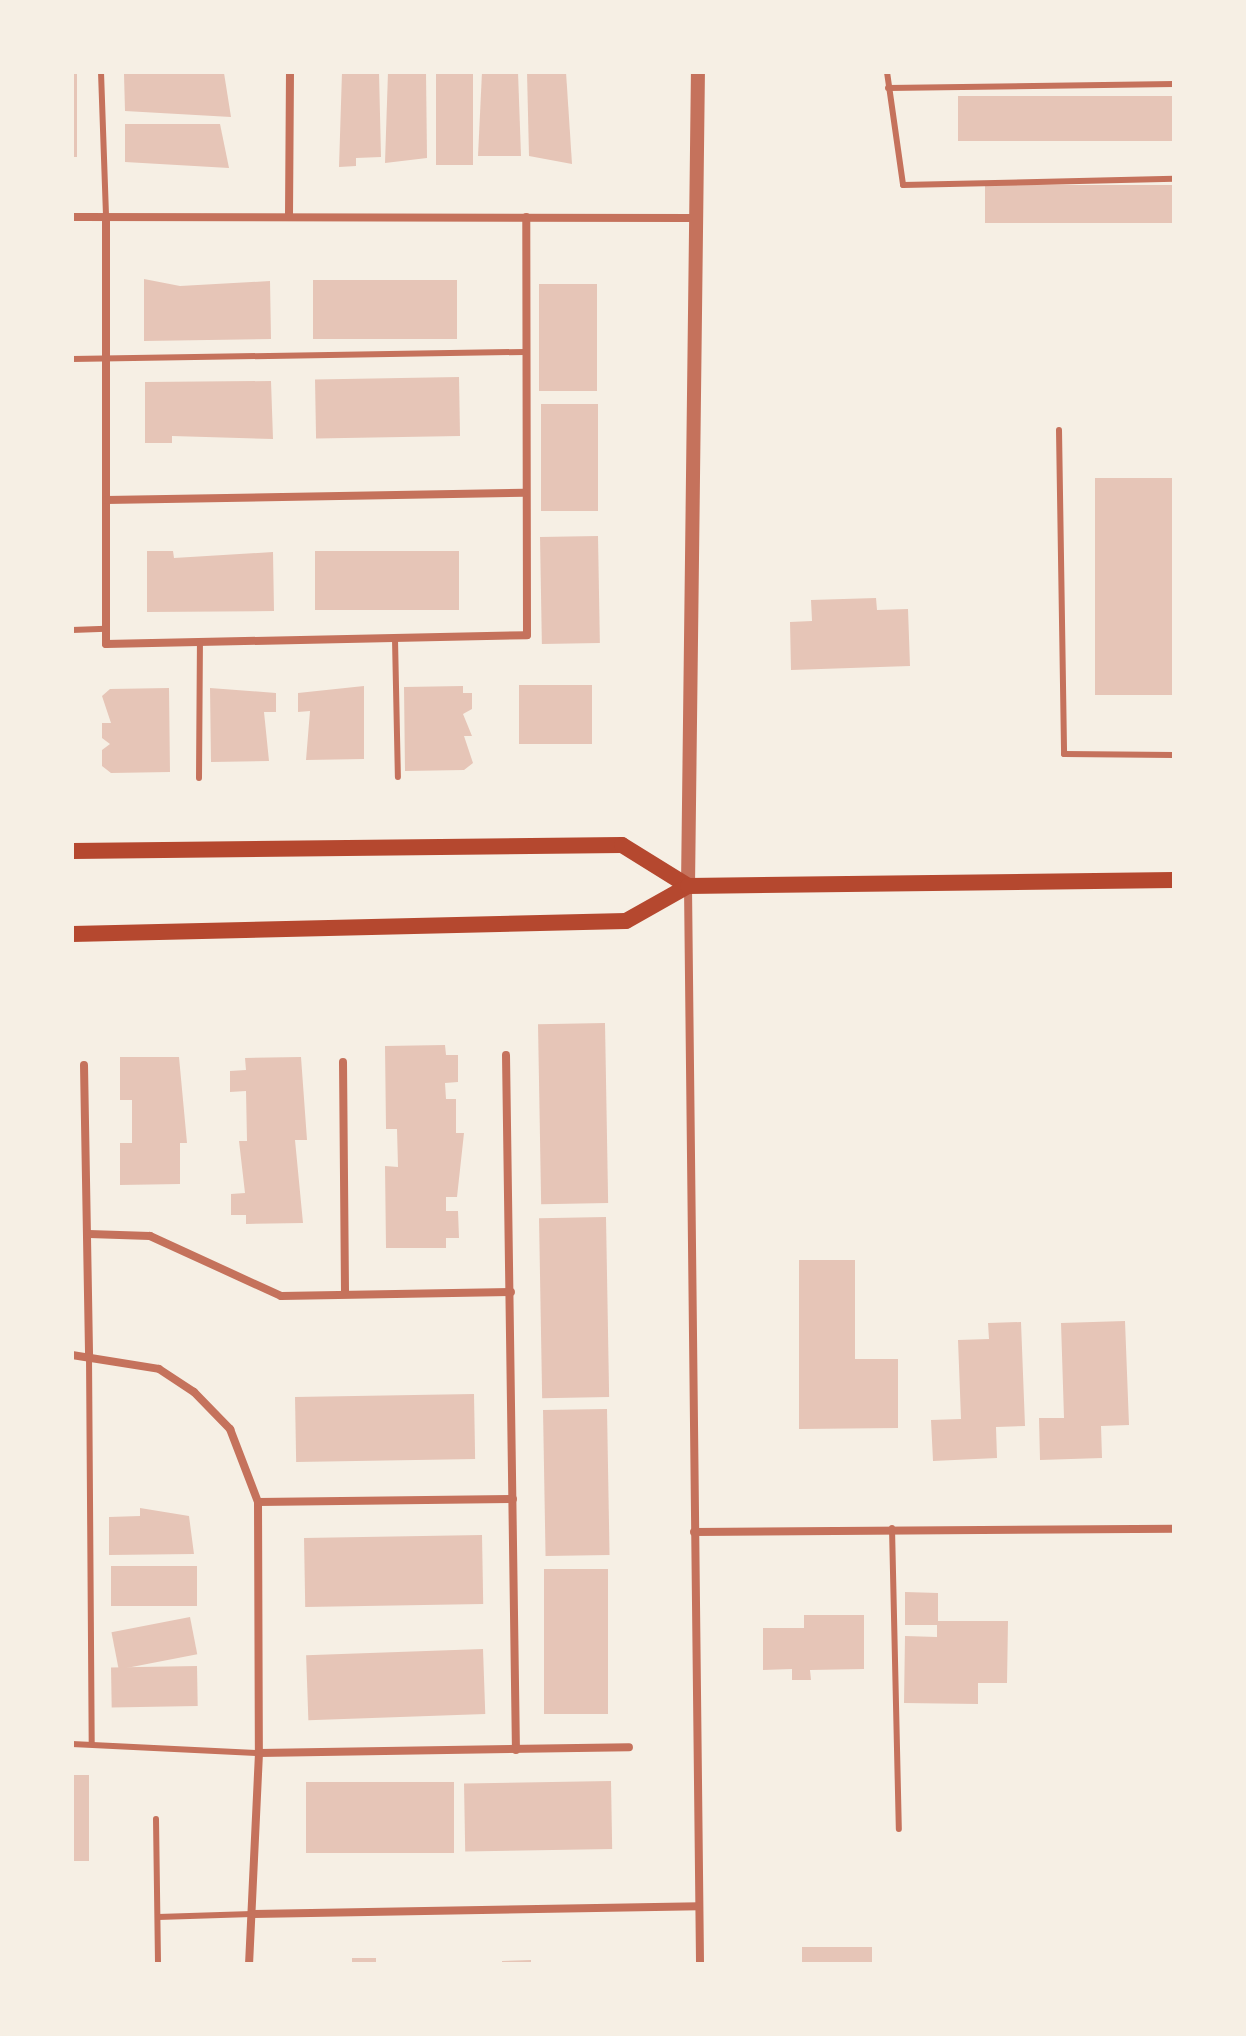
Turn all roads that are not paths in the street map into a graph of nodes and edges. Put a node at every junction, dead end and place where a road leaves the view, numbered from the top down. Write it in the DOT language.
graph roads {
  1 [pos="101,72"];
  2 [pos="290,72"];
  3 [pos="698,72"];
  4 [pos="887,72"];
  5 [pos="1174,84"];
  6 [pos="888,88"];
  7 [pos="1174,179"];
  8 [pos="289,215"];
  9 [pos="72,217"];
  10 [pos="106,217"];
  11 [pos="526,217"];
  12 [pos="698,218"];
  13 [pos="525,352"];
  14 [pos="72,359"];
  15 [pos="105,359"];
  16 [pos="1059,430"];
  17 [pos="524,493"];
  18 [pos="106,500"];
  19 [pos="106,629"];
  20 [pos="72,630"];
  21 [pos="395,639"];
  22 [pos="200,642"];
  23 [pos="1174,755"];
  24 [pos="398,777"];
  25 [pos="199,778"];
  26 [pos="72,851"];
  27 [pos="1174,880"];
  28 [pos="688,886"];
  29 [pos="72,934"];
  30 [pos="506,1055"];
  31 [pos="343,1062"];
  32 [pos="84,1065"];
  33 [pos="89,1234"];
  34 [pos="511,1292"];
  35 [pos="345,1293"];
  36 [pos="72,1355"];
  37 [pos="89,1356"];
  38 [pos="513,1499"];
  39 [pos="258,1502"];
  40 [pos="892,1528"];
  41 [pos="1174,1529"];
  42 [pos="694,1532"];
  43 [pos="72,1744"];
  44 [pos="92,1744"];
  45 [pos="629,1747"];
  46 [pos="516,1750"];
  47 [pos="259,1753"];
  48 [pos="156,1819"];
  49 [pos="899,1829"];
  50 [pos="699,1906"];
  51 [pos="252,1914"];
  52 [pos="158,1917"];
  53 [pos="158,1964"];
  54 [pos="249,1964"];
  55 [pos="700,1964"];
  1 -- 10 [label="lane"];
  2 -- 8 [label="street"];
  3 -- 12 [label="street"];
  4 -- 6 [label="lane"];
  5 -- 6 [label="lane"];
  6 -- 7 [label="lane"];
  8 -- 10 [label="street"];
  8 -- 11 [label="street"];
  9 -- 10 [label="street"];
  10 -- 15 [label="street"];
  11 -- 12 [label="street"];
  11 -- 13 [label="street"];
  12 -- 28 [label="street"];
  13 -- 15 [label="lane"];
  13 -- 17 [label="street"];
  14 -- 15 [label="lane"];
  15 -- 18 [label="street"];
  16 -- 23 [label="lane"];
  17 -- 18 [label="street"];
  17 -- 21 [label="street"];
  18 -- 19 [label="street"];
  19 -- 20 [label="lane"];
  19 -- 22 [label="street"];
  21 -- 22 [label="street"];
  21 -- 24 [label="lane"];
  22 -- 25 [label="lane"];
  26 -- 28 [label="main road"];
  27 -- 28 [label="main road"];
  28 -- 29 [label="main road"];
  28 -- 42 [label="street"];
  30 -- 34 [label="street"];
  31 -- 35 [label="street"];
  32 -- 33 [label="street"];
  33 -- 35 [label="street"];
  33 -- 37 [label="street"];
  34 -- 35 [label="street"];
  34 -- 38 [label="street"];
  36 -- 37 [label="street"];
  37 -- 39 [label="street"];
  37 -- 44 [label="lane"];
  38 -- 39 [label="street"];
  38 -- 46 [label="street"];
  39 -- 47 [label="street"];
  40 -- 41 [label="street"];
  40 -- 42 [label="street"];
  40 -- 49 [label="lane"];
  42 -- 50 [label="street"];
  43 -- 44 [label="lane"];
  44 -- 47 [label="lane"];
  45 -- 46 [label="street"];
  46 -- 47 [label="street"];
  47 -- 51 [label="street"];
  48 -- 52 [label="lane"];
  50 -- 51 [label="street"];
  50 -- 55 [label="street"];
  51 -- 52 [label="lane"];
  51 -- 54 [label="street"];
  52 -- 53 [label="lane"];
}
